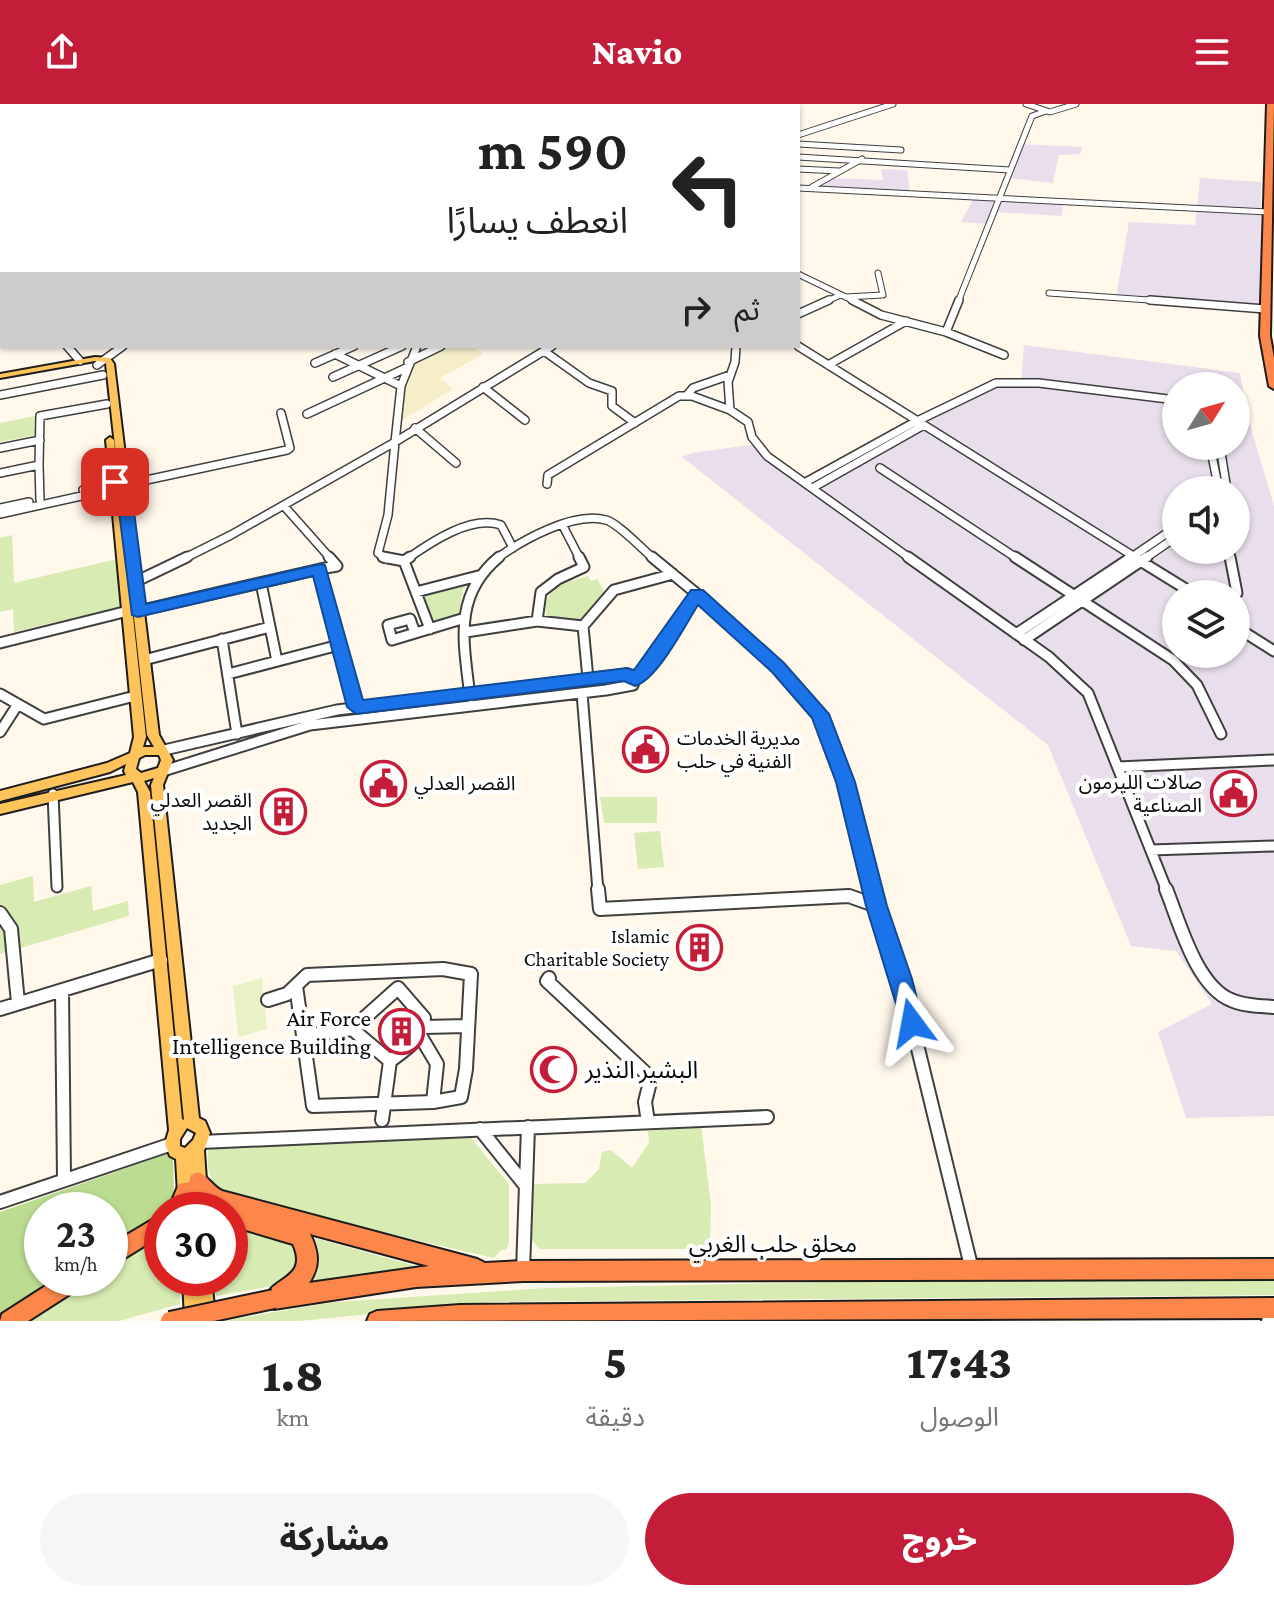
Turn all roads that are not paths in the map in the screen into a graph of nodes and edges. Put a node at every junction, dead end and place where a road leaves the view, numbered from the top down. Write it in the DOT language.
graph roads {
  1 [pos="893,104"];
  2 [pos="1026,104"];
  3 [pos="1076,104"];
  4 [pos="1271,104"];
  5 [pos="1046,111"];
  6 [pos="800,134"];
  7 [pos="800,144"];
  8 [pos="831,146"];
  9 [pos="901,150"];
  10 [pos="869,156"];
  11 [pos="800,157"];
  12 [pos="819,159"];
  13 [pos="861,160"];
  14 [pos="800,167"];
  15 [pos="800,168"];
  16 [pos="1010,170"];
  17 [pos="842,171"];
  18 [pos="800,188"];
  19 [pos="809,188"];
  20 [pos="998,197"];
  21 [pos="1268,212"];
  22 [pos="878,273"];
  23 [pos="800,275"];
  24 [pos="1049,293"];
  25 [pos="843,296"];
  26 [pos="1265,309"];
  27 [pos="800,313"];
  28 [pos="906,321"];
  29 [pos="946,332"];
  30 [pos="69,348"];
  31 [pos="121,348"];
  32 [pos="349,348"];
  33 [pos="398,348"];
  34 [pos="416,348"];
  35 [pos="437,348"];
  36 [pos="548,348"];
  37 [pos="736,348"];
  38 [pos="798,348"];
  39 [pos="335,354"];
  40 [pos="1004,355"];
  41 [pos="107,360"];
  42 [pos="80,361"];
  43 [pos="315,363"];
  44 [pos="822,363"];
  45 [pos="97,365"];
  46 [pos="407,365"];
  47 [pos="358,366"];
  48 [pos="28,374"];
  49 [pos="103,375"];
  50 [pos="730,375"];
  51 [pos="333,377"];
  52 [pos="383,377"];
  53 [pos="0,379"];
  54 [pos="401,386"];
  55 [pos="1274,386"];
  56 [pos="483,387"];
  57 [pos="0,395"];
  58 [pos="687,395"];
  59 [pos="973,395"];
  60 [pos="1162,398"];
  61 [pos="107,404"];
  62 [pos="1162,404"];
  63 [pos="730,410"];
  64 [pos="950,411"];
  65 [pos="281,413"];
  66 [pos="307,414"];
  67 [pos="525,420"];
  68 [pos="635,423"];
  69 [pos="919,424"];
  70 [pos="415,428"];
  71 [pos="40,440"];
  72 [pos="395,442"];
  73 [pos="0,448"];
  74 [pos="456,463"];
  75 [pos="39,465"];
  76 [pos="880,468"];
  77 [pos="0,473"];
  78 [pos="547,484"];
  79 [pos="810,484"];
  80 [pos="120,485"];
  81 [pos="40,500"];
  82 [pos="284,506"];
  83 [pos="0,508"];
  84 [pos="0,514"];
  85 [pos="563,526"];
  86 [pos="1162,538"];
  87 [pos="1162,545"];
  88 [pos="513,548"];
  89 [pos="1134,560"];
  90 [pos="404,561"];
  91 [pos="320,569"];
  92 [pos="673,574"];
  93 [pos="482,575"];
  94 [pos="1163,580"];
  95 [pos="1169,580"];
  96 [pos="135,582"];
  97 [pos="261,583"];
  98 [pos="416,592"];
  99 [pos="697,594"];
  100 [pos="1077,598"];
  101 [pos="133,611"];
  102 [pos="465,618"];
  103 [pos="537,621"];
  104 [pos="583,626"];
  105 [pos="270,627"];
  106 [pos="430,629"];
  107 [pos="1250,631"];
  108 [pos="466,632"];
  109 [pos="1250,632"];
  110 [pos="415,633"];
  111 [pos="1254,634"];
  112 [pos="1020,637"];
  113 [pos="222,639"];
  114 [pos="0,643"];
  115 [pos="1274,644"];
  116 [pos="339,645"];
  117 [pos="1274,651"];
  118 [pos="144,660"];
  119 [pos="277,661"];
  120 [pos="228,674"];
  121 [pos="588,679"];
  122 [pos="635,680"];
  123 [pos="470,693"];
  124 [pos="582,693"];
  125 [pos="0,694"];
  126 [pos="135,696"];
  127 [pos="18,704"];
  128 [pos="470,705"];
  129 [pos="356,707"];
  130 [pos="0,732"];
  131 [pos="237,734"];
  132 [pos="1221,734"];
  133 [pos="160,751"];
  134 [pos="134,758"];
  135 [pos="1274,760"];
  136 [pos="1118,767"];
  137 [pos="160,772"];
  138 [pos="136,777"];
  139 [pos="53,794"];
  140 [pos="0,796"];
  141 [pos="0,809"];
  142 [pos="1274,846"];
  143 [pos="1151,850"];
  144 [pos="57,887"];
  145 [pos="877,906"];
  146 [pos="0,913"];
  147 [pos="161,960"];
  148 [pos="400,970"];
  149 [pos="549,978"];
  150 [pos="296,986"];
  151 [pos="398,988"];
  152 [pos="62,990"];
  153 [pos="268,1000"];
  154 [pos="18,1003"];
  155 [pos="1274,1007"];
  156 [pos="0,1009"];
  157 [pos="467,1026"];
  158 [pos="352,1029"];
  159 [pos="423,1032"];
  160 [pos="304,1036"];
  161 [pos="390,1061"];
  162 [pos="433,1102"];
  163 [pos="385,1104"];
  164 [pos="767,1117"];
  165 [pos="382,1120"];
  166 [pos="648,1122"];
  167 [pos="528,1127"];
  168 [pos="480,1129"];
  169 [pos="185,1144"];
  170 [pos="64,1179"];
  171 [pos="526,1186"];
  172 [pos="190,1192"];
  173 [pos="0,1202"];
  174 [pos="248,1208"];
  175 [pos="248,1221"];
  176 [pos="1274,1269"];
  177 [pos="972,1270"];
  178 [pos="523,1271"];
  179 [pos="493,1273"];
  180 [pos="49,1296"];
  181 [pos="192,1296"];
  182 [pos="205,1296"];
  183 [pos="274,1299"];
  184 [pos="1123,1307"];
  185 [pos="1274,1308"];
  186 [pos="1274,1316"];
  187 [pos="451,1318"];
  188 [pos="9,1321"];
  189 [pos="170,1321"];
  190 [pos="193,1321"];
  191 [pos="207,1321"];
  192 [pos="377,1321"];
  193 [pos="1141,1321"];
  194 [pos="1268,1321"];
  1 -- 6 [label="street"];
  2 -- 5 [label="street"];
  3 -- 5 [label="street"];
  4 -- 21 [label="highway"];
  5 -- 16 [label="street"];
  7 -- 8 [label="street"];
  8 -- 9 [label="street"];
  8 -- 12 [label="street"];
  10 -- 13 [label="street"];
  11 -- 12 [label="street"];
  12 -- 13 [label="street"];
  12 -- 14 [label="street"];
  13 -- 16 [label="street"];
  13 -- 17 [label="street"];
  15 -- 17 [label="street"];
  16 -- 20 [label="street"];
  17 -- 19 [label="street"];
  18 -- 19 [label="street"];
  19 -- 20 [label="street"];
  20 -- 21 [label="street"];
  20 -- 29 [label="street"];
  21 -- 26 [label="highway"];
  22 -- 25 [label="street"];
  23 -- 25 [label="street"];
  24 -- 26 [label="street"];
  25 -- 27 [label="street"];
  25 -- 28 [label="street"];
  26 -- 55 [label="highway"];
  28 -- 29 [label="street"];
  28 -- 44 [label="street"];
  29 -- 40 [label="street"];
  30 -- 42 [label="street"];
  31 -- 41 [label="street"];
  32 -- 39 [label="street"];
  33 -- 47 [label="street"];
  34 -- 46 [label="street"];
  35 -- 46 [label="street"];
  36 -- 56 [label="street"];
  36 -- 68 [label="street"];
  37 -- 50 [label="street"];
  38 -- 44 [label="street"];
  39 -- 43 [label="street"];
  39 -- 47 [label="street"];
  41 -- 42 [label="main road"];
  41 -- 45 [label="street"];
  41 -- 80 [label="main road"];
  42 -- 48 [label="main road"];
  44 -- 69 [label="street"];
  45 -- 48 [label="main road"];
  45 -- 49 [label="main road"];
  46 -- 52 [label="street"];
  46 -- 54 [label="street"];
  47 -- 51 [label="street"];
  47 -- 52 [label="street"];
  48 -- 53 [label="main road"];
  49 -- 57 [label="street"];
  49 -- 61 [label="main road"];
  50 -- 58 [label="street"];
  50 -- 63 [label="street"];
  52 -- 54 [label="street"];
  52 -- 66 [label="street"];
  54 -- 72 [label="street"];
  56 -- 67 [label="street"];
  56 -- 70 [label="street"];
  58 -- 63 [label="street"];
  58 -- 68 [label="street"];
  59 -- 60 [label="street"];
  59 -- 62 [label="street"];
  59 -- 64 [label="street"];
  59 -- 69 [label="street"];
  61 -- 71 [label="street"];
  61 -- 80 [label="main road"];
  63 -- 79 [label="street"];
  65 -- 80 [label="street"];
  68 -- 78 [label="street"];
  69 -- 79 [label="street"];
  69 -- 89 [label="street"];
  70 -- 72 [label="street"];
  70 -- 74 [label="street"];
  71 -- 73 [label="street"];
  71 -- 75 [label="street"];
  72 -- 82 [label="street"];
  72 -- 90 [label="street"];
  75 -- 77 [label="street"];
  75 -- 81 [label="street"];
  76 -- 100 [label="street"];
  79 -- 112 [label="street"];
  80 -- 81 [label="street"];
  80 -- 84 [label="street"];
  80 -- 96 [label="main road"];
  80 -- 101 [label="main road"];
  81 -- 83 [label="street"];
  82 -- 91 [label="street"];
  82 -- 96 [label="street"];
  85 -- 88 [label="street"];
  85 -- 92 [label="street"];
  85 -- 103 [label="street"];
  86 -- 89 [label="street"];
  87 -- 89 [label="street"];
  88 -- 90 [label="street"];
  88 -- 93 [label="street"];
  89 -- 94 [label="street"];
  89 -- 95 [label="street"];
  89 -- 100 [label="street"];
  90 -- 98 [label="street"];
  91 -- 97 [label="street"];
  91 -- 116 [label="street"];
  92 -- 99 [label="street"];
  92 -- 104 [label="street"];
  93 -- 98 [label="street"];
  93 -- 102 [label="street"];
  96 -- 101 [label="main road"];
  97 -- 101 [label="street"];
  97 -- 105 [label="street"];
  98 -- 106 [label="street"];
  99 -- 122 [label="street"];
  99 -- 145 [label="street"];
  100 -- 112 [label="street"];
  100 -- 132 [label="street"];
  101 -- 114 [label="street"];
  101 -- 118 [label="main road"];
  101 -- 126 [label="main road"];
  102 -- 106 [label="street"];
  102 -- 108 [label="street"];
  103 -- 104 [label="street"];
  103 -- 108 [label="street"];
  104 -- 121 [label="street"];
  105 -- 113 [label="street"];
  105 -- 119 [label="street"];
  106 -- 110 [label="street"];
  107 -- 111 [label="street"];
  108 -- 123 [label="street"];
  109 -- 111 [label="street"];
  111 -- 115 [label="street"];
  111 -- 117 [label="street"];
  112 -- 136 [label="street"];
  113 -- 118 [label="street"];
  113 -- 120 [label="street"];
  116 -- 119 [label="street"];
  116 -- 129 [label="street"];
  118 -- 133 [label="main road"];
  119 -- 120 [label="street"];
  120 -- 131 [label="street"];
  121 -- 122 [label="street"];
  121 -- 123 [label="street"];
  122 -- 124 [label="street"];
  123 -- 128 [label="street"];
  123 -- 129 [label="street"];
  124 -- 128 [label="street"];
  124 -- 145 [label="street"];
  125 -- 127 [label="street"];
  126 -- 127 [label="street"];
  126 -- 134 [label="main road"];
  127 -- 130 [label="street"];
  128 -- 137 [label="street"];
  129 -- 131 [label="street"];
  131 -- 133 [label="street"];
  133 -- 134 [label="main road"];
  133 -- 137 [label="main road"];
  134 -- 138 [label="main road"];
  134 -- 140 [label="main road"];
  135 -- 136 [label="street"];
  136 -- 143 [label="street"];
  137 -- 138 [label="main road"];
  137 -- 169 [label="main road"];
  138 -- 139 [label="main road"];
  138 -- 147 [label="main road"];
  139 -- 141 [label="main road"];
  139 -- 144 [label="street"];
  142 -- 143 [label="street"];
  143 -- 155 [label="street"];
  145 -- 177 [label="street"];
  146 -- 154 [label="street"];
  147 -- 152 [label="street"];
  147 -- 169 [label="main road"];
  148 -- 150 [label="street"];
  148 -- 151 [label="street"];
  148 -- 157 [label="street"];
  149 -- 166 [label="street"];
  150 -- 153 [label="street"];
  150 -- 160 [label="street"];
  151 -- 158 [label="street"];
  151 -- 159 [label="street"];
  152 -- 154 [label="street"];
  152 -- 170 [label="street"];
  154 -- 156 [label="street"];
  157 -- 159 [label="street"];
  157 -- 162 [label="street"];
  158 -- 160 [label="street"];
  158 -- 161 [label="street"];
  159 -- 161 [label="street"];
  159 -- 162 [label="street"];
  160 -- 163 [label="street"];
  161 -- 163 [label="street"];
  162 -- 163 [label="street"];
  163 -- 165 [label="street"];
  164 -- 166 [label="street"];
  166 -- 167 [label="street"];
  167 -- 168 [label="street"];
  167 -- 171 [label="street"];
  168 -- 169 [label="street"];
  168 -- 171 [label="street"];
  169 -- 170 [label="street"];
  169 -- 172 [label="main road"];
  170 -- 173 [label="street"];
  171 -- 178 [label="street"];
  174 -- 179 [label="highway"];
  175 -- 183 [label="highway"];
  176 -- 177 [label="highway, محلق حلب الغربي"];
  177 -- 178 [label="highway, محلق حلب الغربي"];
  178 -- 179 [label="highway, محلق حلب الغربي"];
  179 -- 183 [label="highway, محلق حلب الغربي"];
  180 -- 188 [label="highway"];
  181 -- 190 [label="main road"];
  182 -- 191 [label="main road"];
  183 -- 189 [label="highway, محلق حلب الغربي, bridge"];
  184 -- 185 [label="highway"];
  184 -- 187 [label="highway"];
  184 -- 193 [label="street"];
  186 -- 194 [label="street"];
  187 -- 192 [label="highway"];
}
